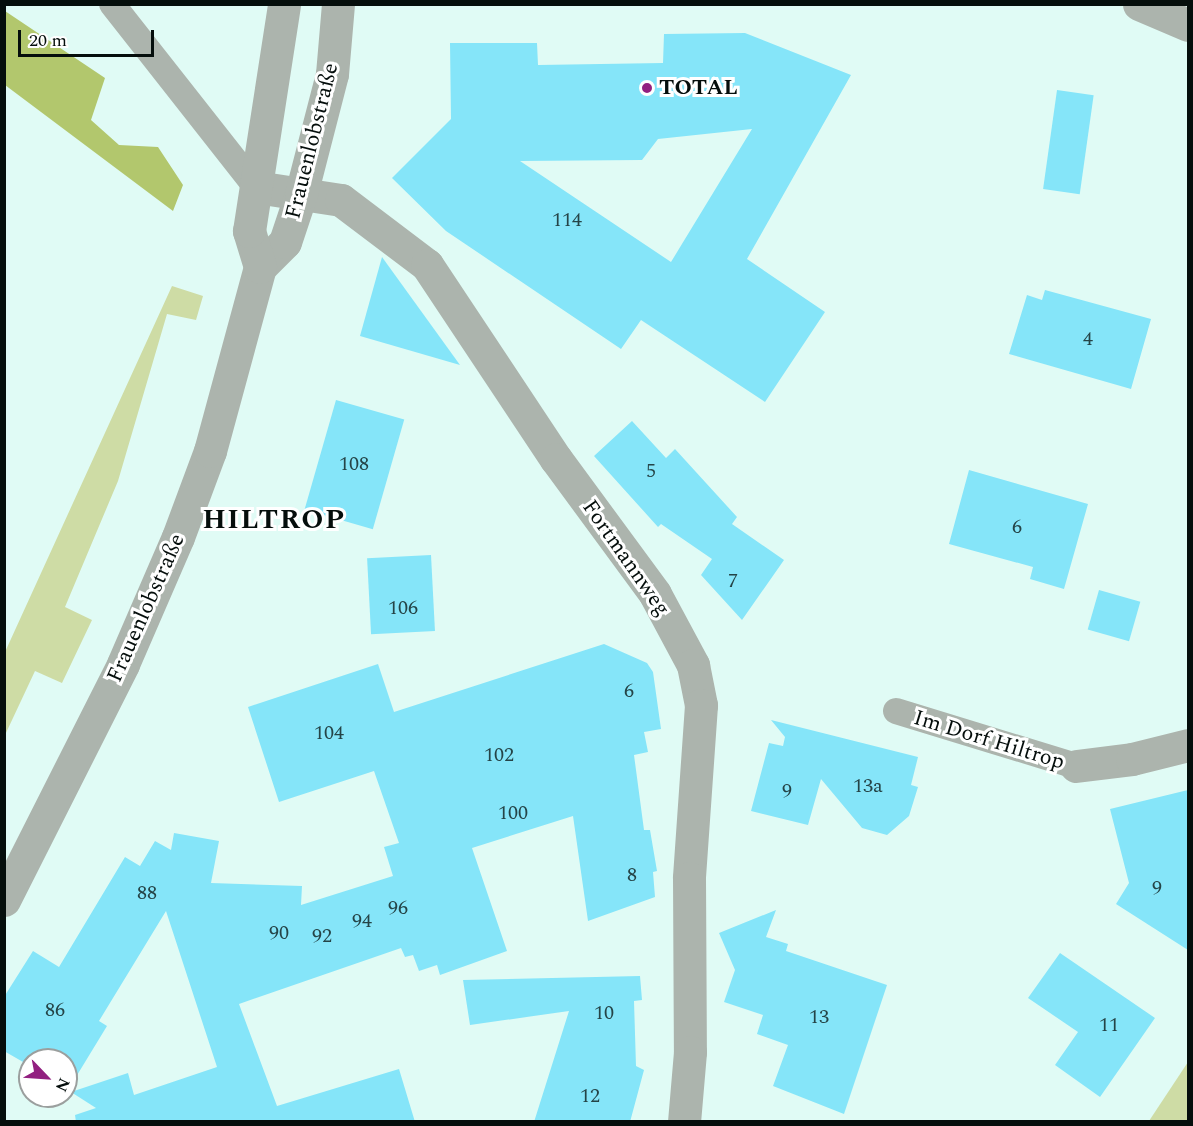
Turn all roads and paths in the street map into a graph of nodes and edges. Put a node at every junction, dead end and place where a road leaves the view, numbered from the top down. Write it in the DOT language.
graph roads {
  1 [pos="112,4"];
  2 [pos="284,4"];
  3 [pos="338,4"];
  4 [pos="1139,4"];
  5 [pos="1188,25"];
  6 [pos="256,187"];
  7 [pos="301,194"];
  8 [pos="260,267"];
  9 [pos="896,711"];
  10 [pos="1188,745"];
  11 [pos="1076,766"];
  12 [pos="4,900"];
  13 [pos="684,1122"];
  1 -- 6 [label="lane"];
  2 -- 6 [label="street, Frauenlobstraße"];
  3 -- 7 [label="street, Frauenlobstraße"];
  4 -- 5 [label="street"];
  6 -- 7 [label="street, Fortmannweg"];
  6 -- 8 [label="street, Frauenlobstraße"];
  7 -- 8 [label="street, Frauenlobstraße"];
  7 -- 13 [label="street, Fortmannweg"];
  8 -- 12 [label="street, Frauenlobstraße"];
  9 -- 11 [label="lane, Im Dorf Hiltrop"];
  10 -- 11 [label="street, Im Dorf Hiltrop"];
}
